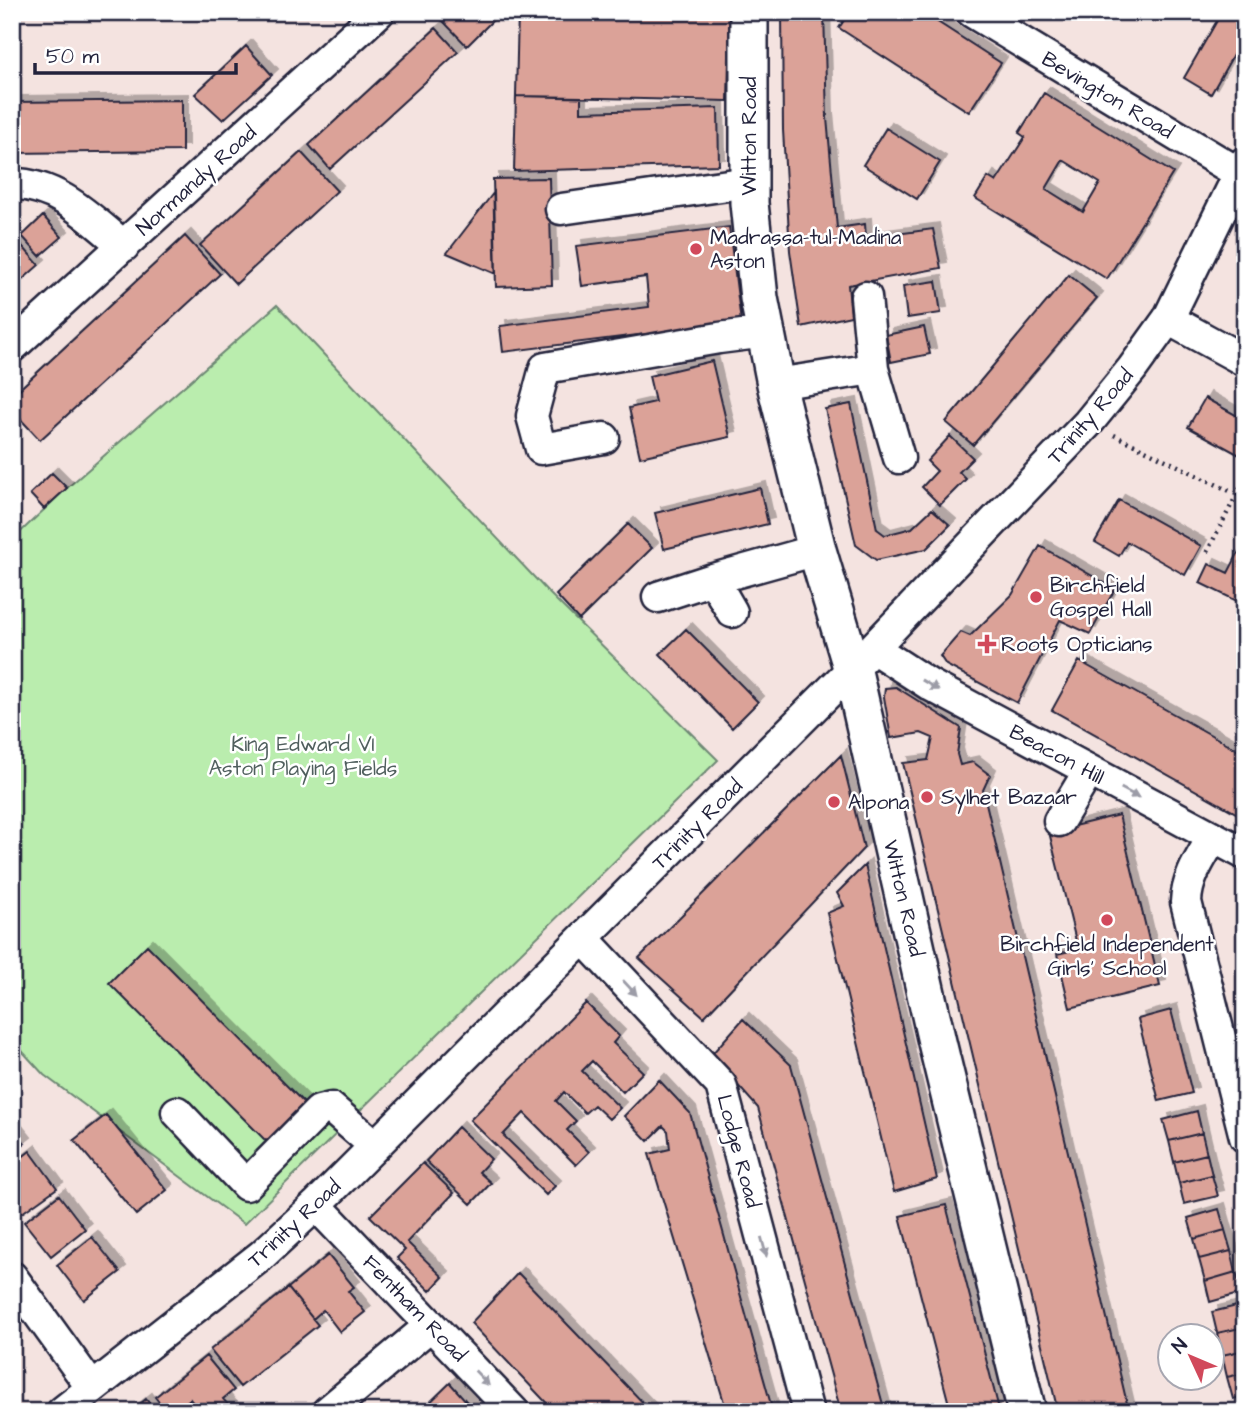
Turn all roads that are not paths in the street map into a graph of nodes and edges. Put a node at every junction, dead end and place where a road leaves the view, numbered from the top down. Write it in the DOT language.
graph roads {
  1 [pos="379,12"];
  2 [pos="749,12"];
  3 [pos="972,12"];
  4 [pos="1243,171"];
  5 [pos="749,182"];
  6 [pos="12,184"];
  7 [pos="561,209"];
  8 [pos="124,246"];
  9 [pos="866,297"];
  10 [pos="1168,319"];
  11 [pos="766,332"];
  12 [pos="12,346"];
  13 [pos="1245,361"];
  14 [pos="873,369"];
  15 [pos="776,384"];
  16 [pos="604,438"];
  17 [pos="899,458"];
  18 [pos="817,550"];
  19 [pos="713,579"];
  20 [pos="658,597"];
  21 [pos="732,612"];
  22 [pos="863,657"];
  23 [pos="1089,771"];
  24 [pos="1059,821"];
  25 [pos="1213,837"];
  26 [pos="1245,854"];
  27 [pos="583,938"];
  28 [pos="177,1112"];
  29 [pos="1245,1137"];
  30 [pos="375,1146"];
  31 [pos="316,1205"];
  32 [pos="12,1277"];
  33 [pos="431,1325"];
  34 [pos="92,1388"];
  35 [pos="62,1412"];
  36 [pos="327,1412"];
  37 [pos="514,1412"];
  38 [pos="808,1412"];
  39 [pos="1027,1412"];
  1 -- 8 [label="street, Normandy Road"];
  2 -- 5 [label="main road, Witton Road"];
  3 -- 4 [label="street, Bevington Road"];
  4 -- 10 [label="street, Trinity Road"];
  5 -- 7 [label="street"];
  5 -- 11 [label="main road, Witton Road"];
  6 -- 8 [label="street"];
  8 -- 12 [label="street, Normandy Road"];
  9 -- 14 [label="street"];
  10 -- 13 [label="street"];
  10 -- 22 [label="street, Trinity Road"];
  11 -- 15 [label="main road, Witton Road"];
  11 -- 16 [label="street"];
  14 -- 15 [label="street"];
  14 -- 17 [label="street"];
  15 -- 18 [label="main road, Witton Road"];
  18 -- 19 [label="street"];
  18 -- 22 [label="main road, Witton Road"];
  19 -- 20 [label="street"];
  19 -- 21 [label="street"];
  22 -- 23 [label="street, Beacon Hill, one-way"];
  22 -- 27 [label="street, Trinity Road"];
  22 -- 39 [label="main road, Witton Road"];
  23 -- 24 [label="street"];
  23 -- 25 [label="street, Beacon Hill, one-way"];
  25 -- 26 [label="street, Beacon Hill"];
  25 -- 29 [label="street"];
  27 -- 30 [label="street, Trinity Road"];
  27 -- 38 [label="street, Lodge Road, one-way"];
  28 -- 30 [label="street"];
  30 -- 31 [label="street, Trinity Road"];
  31 -- 33 [label="street, Fentham Road"];
  31 -- 34 [label="street, Trinity Road"];
  32 -- 34 [label="street"];
  33 -- 36 [label="street"];
  33 -- 37 [label="street, Fentham Road, one-way"];
  34 -- 35 [label="street, Trinity Road"];
}
